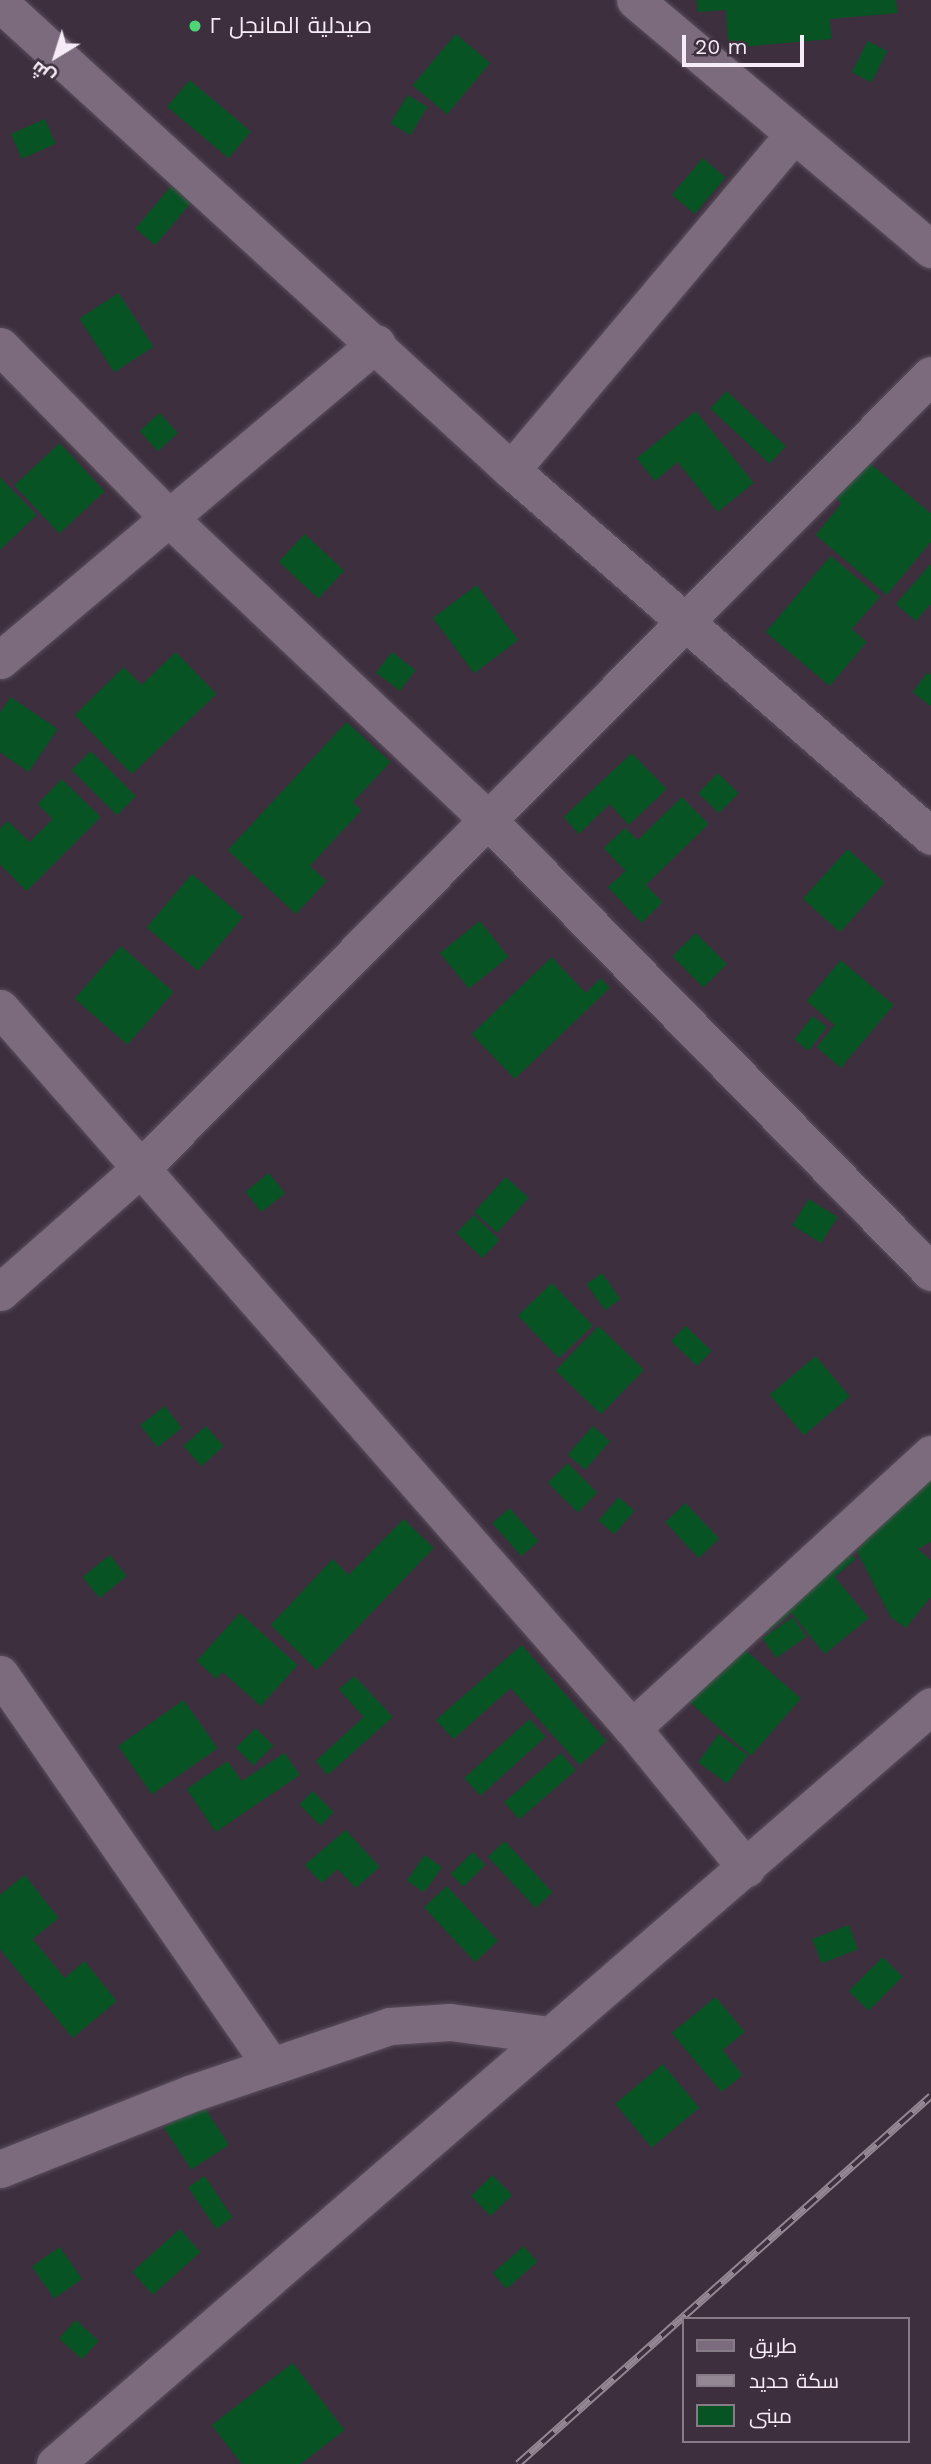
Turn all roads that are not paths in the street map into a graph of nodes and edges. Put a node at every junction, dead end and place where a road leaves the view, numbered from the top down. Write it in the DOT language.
graph roads {
  1 [pos="635,0"];
  2 [pos="0,3"];
  3 [pos="793,135"];
  4 [pos="931,248"];
  5 [pos="376,343"];
  6 [pos="0,346"];
  7 [pos="931,375"];
  8 [pos="511,470"];
  9 [pos="170,519"];
  10 [pos="684,618"];
  11 [pos="0,660"];
  12 [pos="486,818"];
  13 [pos="931,836"];
  14 [pos="0,1008"];
  15 [pos="142,1167"];
  16 [pos="931,1272"];
  17 [pos="0,1292"];
  18 [pos="931,1454"];
  19 [pos="0,1674"];
  20 [pos="931,1706"];
  21 [pos="632,1728"];
  22 [pos="746,1868"];
  23 [pos="549,2035"];
  24 [pos="271,2066"];
  25 [pos="0,2169"];
  26 [pos="55,2464"];
  1 -- 3 [label="street"];
  2 -- 5 [label="street"];
  3 -- 4 [label="street"];
  3 -- 8 [label="street"];
  5 -- 8 [label="street"];
  5 -- 9 [label="street"];
  6 -- 9 [label="street"];
  7 -- 10 [label="street"];
  8 -- 10 [label="street"];
  9 -- 11 [label="street"];
  9 -- 12 [label="street"];
  10 -- 12 [label="street"];
  10 -- 13 [label="street"];
  12 -- 15 [label="street"];
  12 -- 16 [label="street"];
  14 -- 15 [label="street"];
  15 -- 17 [label="street"];
  15 -- 21 [label="street"];
  18 -- 21 [label="street"];
  19 -- 24 [label="street"];
  20 -- 22 [label="street"];
  21 -- 22 [label="street"];
  22 -- 23 [label="street"];
  23 -- 24 [label="street"];
  23 -- 26 [label="street"];
  24 -- 25 [label="street"];
}
